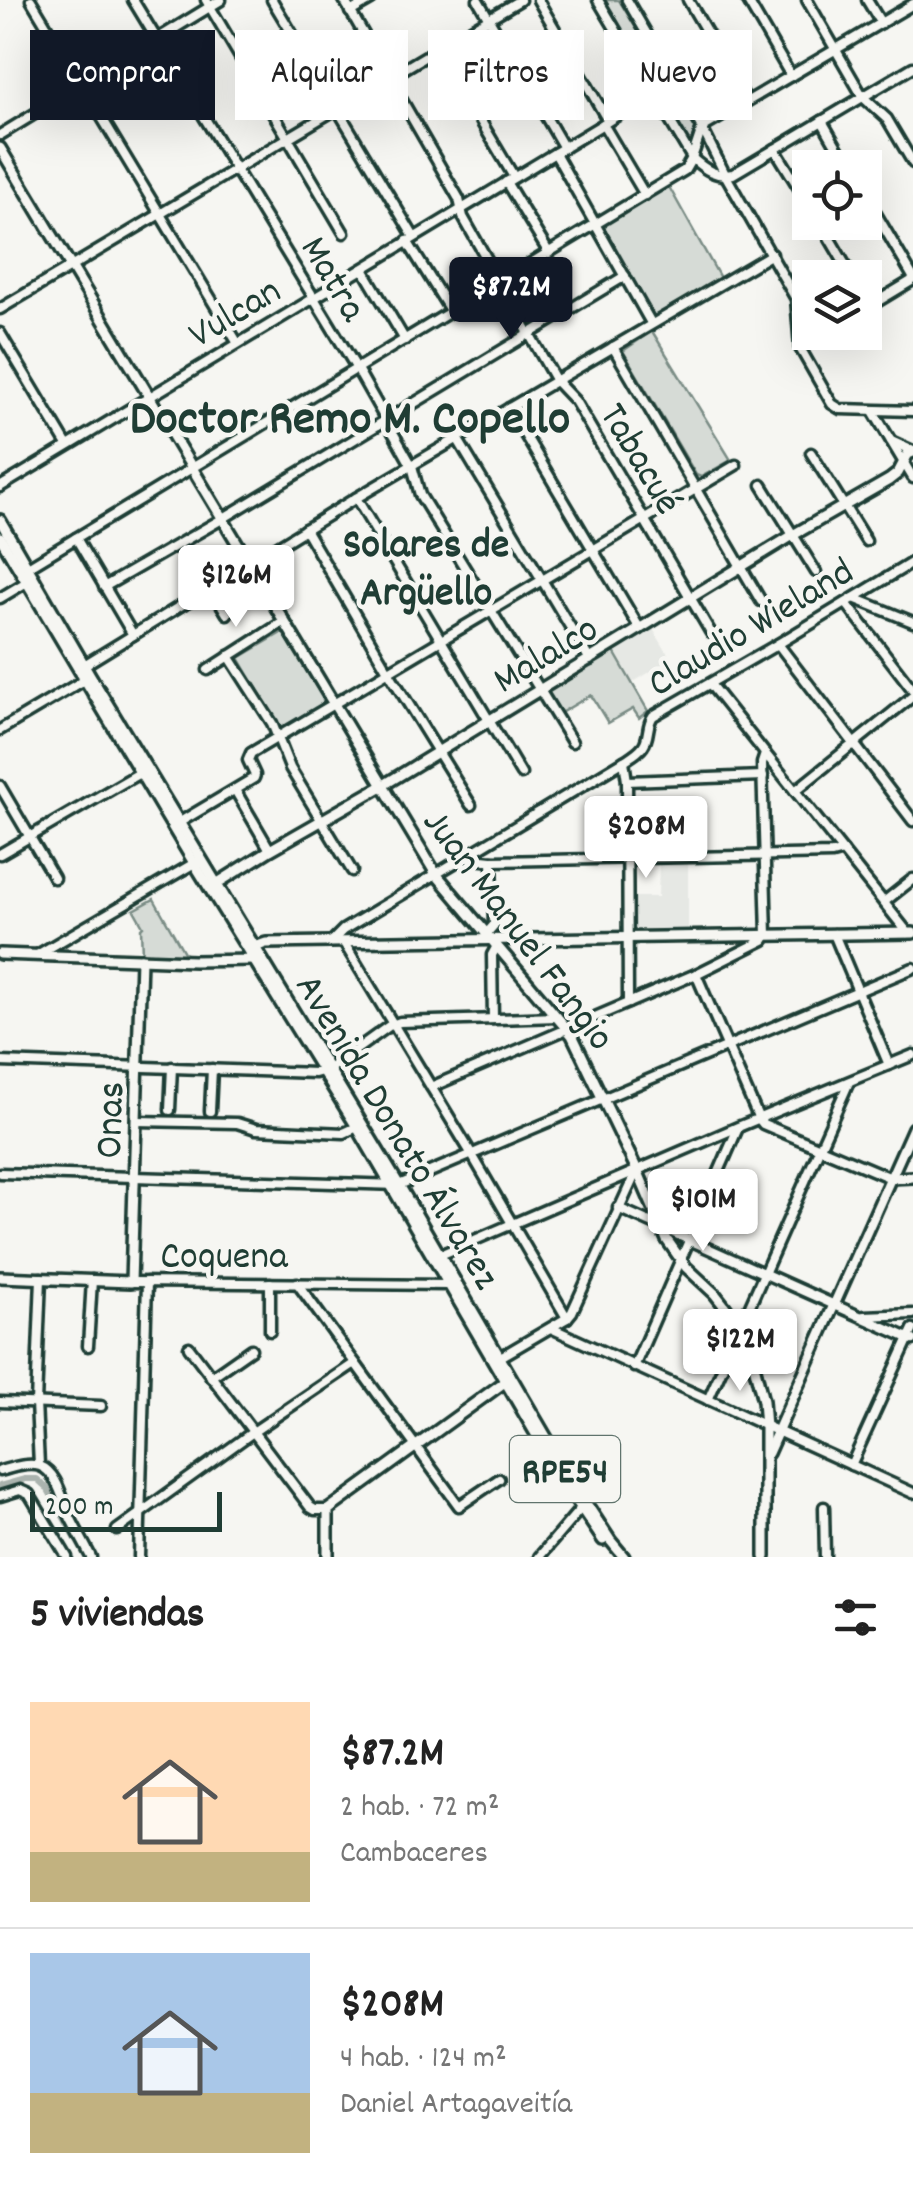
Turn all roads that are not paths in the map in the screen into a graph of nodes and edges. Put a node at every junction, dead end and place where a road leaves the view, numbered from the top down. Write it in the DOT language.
graph roads {
  1 [pos="32,0"];
  2 [pos="133,0"];
  3 [pos="222,0"];
  4 [pos="272,0"];
  5 [pos="344,0"];
  6 [pos="371,0"];
  7 [pos="478,0"];
  8 [pos="520,0"];
  9 [pos="538,0"];
  10 [pos="598,0"];
  11 [pos="626,0"];
  12 [pos="688,0"];
  13 [pos="747,0"];
  14 [pos="807,0"];
  15 [pos="867,0"];
  16 [pos="208,4"];
  17 [pos="913,4"];
  18 [pos="350,12"];
  19 [pos="488,18"];
  20 [pos="881,23"];
  21 [pos="50,30"];
  22 [pos="151,30"];
  23 [pos="170,30"];
  24 [pos="290,30"];
  25 [pos="361,30"];
  26 [pos="468,30"];
  27 [pos="616,30"];
  28 [pos="705,30"];
  29 [pos="836,50"];
  30 [pos="913,66"];
  31 [pos="791,76"];
  32 [pos="863,96"];
  33 [pos="752,99"];
  34 [pos="408,111"];
  35 [pos="30,117"];
  36 [pos="103,120"];
  37 [pos="206,120"];
  38 [pos="317,120"];
  39 [pos="344,120"];
  40 [pos="478,120"];
  41 [pos="610,120"];
  42 [pos="669,120"];
  43 [pos="716,120"];
  44 [pos="822,121"];
  45 [pos="605,123"];
  46 [pos="702,128"];
  47 [pos="0,135"];
  48 [pos="288,138"];
  49 [pos="0,148"];
  50 [pos="775,149"];
  51 [pos="559,150"];
  52 [pos="839,150"];
  53 [pos="692,158"];
  54 [pos="913,163"];
  55 [pos="235,169"];
  56 [pos="726,176"];
  57 [pos="792,177"];
  58 [pos="510,179"];
  59 [pos="645,195"];
  60 [pos="461,209"];
  61 [pos="160,214"];
  62 [pos="596,224"];
  63 [pos="882,224"];
  64 [pos="344,233"];
  65 [pos="411,239"];
  66 [pos="549,253"];
  67 [pos="772,254"];
  68 [pos="71,267"];
  69 [pos="363,268"];
  70 [pos="625,276"];
  71 [pos="913,278"];
  72 [pos="499,283"];
  73 [pos="792,292"];
  74 [pos="882,296"];
  75 [pos="313,297"];
  76 [pos="0,309"];
  77 [pos="451,312"];
  78 [pos="651,323"];
  79 [pos="0,333"];
  80 [pos="528,334"];
  81 [pos="404,340"];
  82 [pos="237,342"];
  83 [pos="613,346"];
  84 [pos="801,350"];
  85 [pos="357,369"];
  86 [pos="556,381"];
  87 [pos="150,396"];
  88 [pos="509,408"];
  89 [pos="873,411"];
  90 [pos="913,411"];
  91 [pos="385,420"];
  92 [pos="458,438"];
  93 [pos="891,441"];
  94 [pos="67,444"];
  95 [pos="913,452"];
  96 [pos="812,453"];
  97 [pos="904,463"];
  98 [pos="736,465"];
  99 [pos="412,466"];
  100 [pos="192,468"];
  101 [pos="913,478"];
  102 [pos="762,485"];
  103 [pos="0,486"];
  104 [pos="697,488"];
  105 [pos="356,498"];
  106 [pos="843,506"];
  107 [pos="222,519"];
  108 [pos="0,520"];
  109 [pos="645,520"];
  110 [pos="306,529"];
  111 [pos="793,536"];
  112 [pos="0,538"];
  113 [pos="76,538"];
  114 [pos="866,541"];
  115 [pos="593,550"];
  116 [pos="913,562"];
  117 [pos="250,564"];
  118 [pos="28,567"];
  119 [pos="742,567"];
  120 [pos="816,572"];
  121 [pos="30,580"];
  122 [pos="542,580"];
  123 [pos="104,586"];
  124 [pos="211,588"];
  125 [pos="0,598"];
  126 [pos="692,598"];
  127 [pos="762,600"];
  128 [pos="849,600"];
  129 [pos="491,610"];
  130 [pos="226,614"];
  131 [pos="284,622"];
  132 [pos="913,622"];
  133 [pos="640,629"];
  134 [pos="712,633"];
  135 [pos="133,635"];
  136 [pos="440,640"];
  137 [pos="778,644"];
  138 [pos="229,656"];
  139 [pos="590,660"];
  140 [pos="81,667"];
  141 [pos="208,670"];
  142 [pos="388,671"];
  143 [pos="87,678"];
  144 [pos="710,684"];
  145 [pos="539,690"];
  146 [pos="913,693"];
  147 [pos="332,705"];
  148 [pos="489,721"];
  149 [pos="0,730"];
  150 [pos="279,737"];
  151 [pos="572,742"];
  152 [pos="854,744"];
  153 [pos="438,752"];
  154 [pos="765,754"];
  155 [pos="624,761"];
  156 [pos="144,770"];
  157 [pos="521,774"];
  158 [pos="763,776"];
  159 [pos="627,781"];
  160 [pos="0,786"];
  161 [pos="382,786"];
  162 [pos="235,790"];
  163 [pos="795,791"];
  164 [pos="471,805"];
  165 [pos="322,820"];
  166 [pos="913,821"];
  167 [pos="180,822"];
  168 [pos="30,836"];
  169 [pos="270,850"];
  170 [pos="843,851"];
  171 [pos="0,854"];
  172 [pos="765,856"];
  173 [pos="465,858"];
  174 [pos="628,858"];
  175 [pos="198,861"];
  176 [pos="492,861"];
  177 [pos="352,871"];
  178 [pos="436,874"];
  179 [pos="54,878"];
  180 [pos="913,878"];
  181 [pos="213,885"];
  182 [pos="884,902"];
  183 [pos="910,933"];
  184 [pos="834,934"];
  185 [pos="767,935"];
  186 [pos="628,938"];
  187 [pos="492,939"];
  188 [pos="0,942"];
  189 [pos="330,943"];
  190 [pos="344,944"];
  191 [pos="254,953"];
  192 [pos="4,954"];
  193 [pos="36,956"];
  194 [pos="142,959"];
  195 [pos="913,968"];
  196 [pos="696,974"];
  197 [pos="858,992"];
  198 [pos="628,1003"];
  199 [pos="557,1017"];
  200 [pos="492,1019"];
  201 [pos="393,1024"];
  202 [pos="567,1028"];
  203 [pos="726,1046"];
  204 [pos="913,1056"];
  205 [pos="0,1062"];
  206 [pos="889,1065"];
  207 [pos="138,1066"];
  208 [pos="172,1068"];
  209 [pos="212,1069"];
  210 [pos="326,1071"];
  211 [pos="849,1082"];
  212 [pos="431,1087"];
  213 [pos="604,1098"];
  214 [pos="170,1110"];
  215 [pos="210,1111"];
  216 [pos="759,1119"];
  217 [pos="137,1121"];
  218 [pos="357,1127"];
  219 [pos="738,1127"];
  220 [pos="913,1128"];
  221 [pos="820,1148"];
  222 [pos="471,1153"];
  223 [pos="638,1170"];
  224 [pos="0,1173"];
  225 [pos="913,1176"];
  226 [pos="136,1177"];
  227 [pos="891,1178"];
  228 [pos="395,1185"];
  229 [pos="618,1208"];
  230 [pos="512,1222"];
  231 [pos="661,1228"];
  232 [pos="690,1239"];
  233 [pos="440,1254"];
  234 [pos="680,1260"];
  235 [pos="764,1273"];
  236 [pos="0,1277"];
  237 [pos="42,1278"];
  238 [pos="92,1280"];
  239 [pos="131,1282"];
  240 [pos="147,1282"];
  241 [pos="270,1283"];
  242 [pos="296,1283"];
  243 [pos="448,1285"];
  244 [pos="835,1305"];
  245 [pos="913,1314"];
  246 [pos="860,1316"];
  247 [pos="567,1318"];
  248 [pos="550,1328"];
  249 [pos="913,1328"];
  250 [pos="270,1330"];
  251 [pos="738,1330"];
  252 [pos="911,1339"];
  253 [pos="88,1346"];
  254 [pos="189,1347"];
  255 [pos="251,1349"];
  256 [pos="497,1359"];
  257 [pos="355,1362"];
  258 [pos="634,1367"];
  259 [pos="211,1377"];
  260 [pos="509,1379"];
  261 [pos="708,1400"];
  262 [pos="0,1402"];
  263 [pos="36,1403"];
  264 [pos="102,1406"];
  265 [pos="765,1427"];
  266 [pos="253,1432"];
  267 [pos="776,1432"];
  268 [pos="415,1446"];
  269 [pos="764,1460"];
  270 [pos="852,1465"];
  271 [pos="40,1466"];
  272 [pos="0,1471"];
  273 [pos="498,1479"];
  274 [pos="913,1493"];
  275 [pos="0,1496"];
  276 [pos="824,1507"];
  277 [pos="581,1508"];
  278 [pos="328,1510"];
  279 [pos="140,1514"];
  280 [pos="117,1530"];
  281 [pos="67,1557"];
  282 [pos="91,1557"];
  283 [pos="140,1557"];
  284 [pos="328,1557"];
  285 [pos="539,1557"];
  286 [pos="621,1557"];
  287 [pos="765,1557"];
  288 [pos="825,1557"];
  1 -- 21 [label="street"];
  2 -- 22 [label="street, Matra"];
  3 -- 16 [label="street"];
  4 -- 24 [label="street"];
  5 -- 18 [label="street, Tabacué"];
  6 -- 18 [label="street"];
  7 -- 19 [label="street"];
  8 -- 19 [label="street"];
  9 -- 45 [label="street"];
  10 -- 27 [label="street"];
  11 -- 46 [label="street"];
  12 -- 28 [label="street"];
  13 -- 31 [label="street"];
  14 -- 29 [label="street"];
  15 -- 20 [label="street"];
  16 -- 23 [label="street"];
  16 -- 48 [label="street"];
  17 -- 20 [label="street"];
  18 -- 25 [label="street, Tabacué"];
  19 -- 26 [label="street"];
  19 -- 51 [label="street"];
  20 -- 29 [label="street"];
  29 -- 31 [label="street"];
  29 -- 32 [label="street"];
  30 -- 32 [label="street"];
  31 -- 33 [label="street"];
  32 -- 44 [label="street"];
  32 -- 54 [label="street"];
  34 -- 60 [label="street, Tabacué"];
  35 -- 47 [label="street"];
  36 -- 61 [label="street"];
  37 -- 55 [label="street, Matra"];
  38 -- 48 [label="street"];
  39 -- 65 [label="street"];
  40 -- 58 [label="street"];
  41 -- 45 [label="street, Vulcan"];
  42 -- 53 [label="street"];
  43 -- 46 [label="street"];
  44 -- 50 [label="street"];
  44 -- 52 [label="street"];
  45 -- 51 [label="street, Vulcan"];
  45 -- 59 [label="street"];
  46 -- 53 [label="street"];
  46 -- 56 [label="street"];
  48 -- 55 [label="street"];
  48 -- 64 [label="street"];
  49 -- 68 [label="main road, Juan Manuel Fangio"];
  50 -- 56 [label="street"];
  50 -- 57 [label="street"];
  51 -- 58 [label="street, Vulcan"];
  51 -- 62 [label="street"];
  53 -- 56 [label="street"];
  53 -- 59 [label="street"];
  55 -- 61 [label="street"];
  55 -- 75 [label="street, Matra"];
  56 -- 67 [label="street"];
  58 -- 60 [label="street, Vulcan"];
  58 -- 66 [label="street"];
  59 -- 62 [label="street"];
  60 -- 65 [label="street, Vulcan"];
  60 -- 72 [label="street, Tabacué"];
  61 -- 68 [label="street"];
  61 -- 82 [label="street"];
  62 -- 66 [label="street"];
  62 -- 70 [label="street"];
  63 -- 71 [label="street"];
  65 -- 69 [label="street, Vulcan"];
  65 -- 77 [label="street"];
  66 -- 72 [label="street"];
  67 -- 73 [label="street"];
  67 -- 78 [label="street"];
  68 -- 76 [label="street"];
  68 -- 87 [label="main road, Juan Manuel Fangio"];
  69 -- 75 [label="street, Vulcan"];
  69 -- 81 [label="street"];
  70 -- 78 [label="street"];
  70 -- 80 [label="street"];
  71 -- 74 [label="street"];
  72 -- 77 [label="street"];
  72 -- 80 [label="street, Tabacué"];
  75 -- 82 [label="street, Vulcan"];
  75 -- 85 [label="street, Matra"];
  77 -- 81 [label="street"];
  78 -- 83 [label="street"];
  79 -- 94 [label="street"];
  80 -- 86 [label="street, Tabacué"];
  80 -- 91 [label="street"];
  81 -- 85 [label="street"];
  82 -- 87 [label="street, Vulcan"];
  83 -- 86 [label="street"];
  83 -- 104 [label="street"];
  84 -- 89 [label="street"];
  85 -- 91 [label="street, Matra"];
  85 -- 100 [label="street"];
  86 -- 88 [label="street"];
  86 -- 109 [label="street, Tabacué"];
  87 -- 94 [label="street, Vulcan"];
  87 -- 100 [label="main road, Juan Manuel Fangio"];
  88 -- 92 [label="street"];
  88 -- 115 [label="street"];
  89 -- 90 [label="street"];
  89 -- 93 [label="street"];
  91 -- 99 [label="street, Matra"];
  91 -- 107 [label="street"];
  92 -- 99 [label="street"];
  92 -- 122 [label="street"];
  93 -- 95 [label="street"];
  93 -- 97 [label="street"];
  94 -- 103 [label="street, Vulcan"];
  95 -- 97 [label="main road, Malalco"];
  96 -- 106 [label="street"];
  97 -- 101 [label="street"];
  97 -- 106 [label="main road, Malalco"];
  98 -- 104 [label="street"];
  99 -- 105 [label="street"];
  99 -- 129 [label="street, Matra"];
  100 -- 107 [label="main road, Juan Manuel Fangio"];
  100 -- 113 [label="street"];
  102 -- 111 [label="street"];
  104 -- 109 [label="street"];
  104 -- 119 [label="street"];
  105 -- 110 [label="street"];
  105 -- 136 [label="street"];
  106 -- 111 [label="main road, Malalco"];
  106 -- 114 [label="street"];
  107 -- 117 [label="main road, Juan Manuel Fangio"];
  107 -- 123 [label="street"];
  108 -- 118 [label="main road, Avenida Donato Álvarez / RPE54"];
  109 -- 115 [label="street"];
  109 -- 126 [label="street, Tabacué"];
  110 -- 117 [label="street"];
  110 -- 142 [label="street"];
  111 -- 119 [label="main road, Malalco"];
  111 -- 120 [label="street"];
  112 -- 121 [label="main road, Avenida Donato Álvarez / RPE54"];
  113 -- 118 [label="street"];
  113 -- 123 [label="street"];
  115 -- 122 [label="street"];
  115 -- 133 [label="street"];
  116 -- 128 [label="street, Claudio Wieland"];
  117 -- 124 [label="street"];
  117 -- 131 [label="main road, Juan Manuel Fangio"];
  118 -- 121 [label="main road, Avenida Donato Álvarez / RPE54"];
  119 -- 126 [label="main road, Malalco"];
  119 -- 127 [label="street"];
  121 -- 125 [label="street"];
  121 -- 140 [label="main road, Avenida Donato Álvarez / RPE54"];
  122 -- 129 [label="street"];
  122 -- 139 [label="street"];
  123 -- 135 [label="street"];
  124 -- 130 [label="street"];
  124 -- 135 [label="street"];
  126 -- 133 [label="main road, Malalco"];
  126 -- 134 [label="street, Tabacué"];
  128 -- 132 [label="street"];
  128 -- 137 [label="street, Claudio Wieland"];
  128 -- 146 [label="street"];
  129 -- 136 [label="street"];
  129 -- 145 [label="street, Matra"];
  131 -- 138 [label="street"];
  131 -- 147 [label="main road, Juan Manuel Fangio"];
  133 -- 139 [label="main road, Malalco"];
  135 -- 140 [label="street"];
  136 -- 142 [label="street"];
  136 -- 148 [label="street"];
  137 -- 144 [label="street, Claudio Wieland"];
  137 -- 152 [label="street"];
  138 -- 141 [label="street"];
  138 -- 150 [label="street"];
  139 -- 145 [label="main road, Malalco"];
  140 -- 143 [label="main road, Avenida Donato Álvarez / RPE54"];
  142 -- 147 [label="street"];
  142 -- 153 [label="street"];
  143 -- 149 [label="street"];
  143 -- 156 [label="main road, Avenida Donato Álvarez / RPE54"];
  144 -- 154 [label="street"];
  144 -- 155 [label="street, Claudio Wieland"];
  145 -- 148 [label="main road, Malalco"];
  145 -- 151 [label="street, Matra"];
  146 -- 152 [label="street"];
  147 -- 150 [label="street"];
  147 -- 161 [label="main road, Juan Manuel Fangio"];
  148 -- 153 [label="main road, Malalco"];
  148 -- 157 [label="street"];
  150 -- 162 [label="street"];
  150 -- 165 [label="street"];
  152 -- 163 [label="street"];
  152 -- 166 [label="street"];
  153 -- 161 [label="main road, Malalco"];
  153 -- 164 [label="street"];
  154 -- 158 [label="street"];
  154 -- 163 [label="street"];
  155 -- 159 [label="street"];
  155 -- 173 [label="street, Claudio Wieland"];
  156 -- 167 [label="main road, Avenida Donato Álvarez / RPE54"];
  156 -- 168 [label="street"];
  156 -- 175 [label="main road, Avenida Donato Álvarez / RPE54"];
  158 -- 159 [label="street"];
  158 -- 172 [label="street"];
  159 -- 174 [label="street"];
  160 -- 168 [label="street"];
  161 -- 165 [label="main road, Malalco"];
  161 -- 178 [label="main road, Juan Manuel Fangio"];
  162 -- 167 [label="street"];
  162 -- 169 [label="street"];
  163 -- 170 [label="street"];
  165 -- 169 [label="main road, Malalco"];
  165 -- 177 [label="street"];
  167 -- 175 [label="main road, Avenida Donato Álvarez / RPE54"];
  168 -- 171 [label="street"];
  168 -- 179 [label="street"];
  169 -- 181 [label="main road, Malalco"];
  170 -- 172 [label="street"];
  170 -- 182 [label="street"];
  172 -- 174 [label="street"];
  172 -- 185 [label="street"];
  173 -- 176 [label="street"];
  173 -- 178 [label="street, Claudio Wieland"];
  174 -- 176 [label="street"];
  174 -- 186 [label="street"];
  175 -- 181 [label="main road, Avenida Donato Álvarez / RPE54"];
  175 -- 193 [label="street"];
  176 -- 187 [label="street"];
  178 -- 187 [label="main road, Juan Manuel Fangio"];
  178 -- 189 [label="street, Claudio Wieland"];
  180 -- 182 [label="street"];
  181 -- 191 [label="main road, Avenida Donato Álvarez / RPE54"];
  182 -- 183 [label="street"];
  183 -- 184 [label="main road"];
  184 -- 185 [label="main road"];
  184 -- 197 [label="street"];
  185 -- 186 [label="main road"];
  185 -- 196 [label="street"];
  186 -- 187 [label="main road"];
  186 -- 198 [label="street"];
  187 -- 190 [label="main road"];
  187 -- 199 [label="main road, Juan Manuel Fangio"];
  187 -- 200 [label="street"];
  188 -- 192 [label="street"];
  189 -- 190 [label="main road"];
  189 -- 191 [label="main road"];
  190 -- 201 [label="street"];
  191 -- 194 [label="main road"];
  191 -- 210 [label="main road, Avenida Donato Álvarez / RPE54"];
  192 -- 193 [label="main road"];
  193 -- 194 [label="main road"];
  194 -- 207 [label="main road, Onas"];
  195 -- 197 [label="street"];
  196 -- 198 [label="street"];
  196 -- 203 [label="street"];
  197 -- 203 [label="street"];
  197 -- 206 [label="street"];
  198 -- 202 [label="street"];
  199 -- 200 [label="street"];
  199 -- 202 [label="main road, Juan Manuel Fangio"];
  200 -- 201 [label="street"];
  201 -- 210 [label="street"];
  201 -- 212 [label="street"];
  202 -- 212 [label="street"];
  202 -- 213 [label="main road, Juan Manuel Fangio"];
  203 -- 213 [label="street"];
  203 -- 216 [label="street"];
  204 -- 206 [label="street"];
  205 -- 207 [label="street"];
  206 -- 211 [label="street"];
  207 -- 208 [label="street"];
  207 -- 217 [label="main road, Onas"];
  208 -- 209 [label="street"];
  208 -- 214 [label="street"];
  209 -- 210 [label="street"];
  209 -- 215 [label="street"];
  210 -- 218 [label="main road, Avenida Donato Álvarez / RPE54"];
  210 -- 228 [label="main road, Avenida Donato Álvarez / RPE54"];
  211 -- 216 [label="street"];
  211 -- 221 [label="street"];
  212 -- 222 [label="street"];
  213 -- 222 [label="street"];
  213 -- 223 [label="main road, Juan Manuel Fangio"];
  216 -- 219 [label="street"];
  216 -- 221 [label="street"];
  217 -- 218 [label="street"];
  217 -- 226 [label="main road, Onas"];
  218 -- 228 [label="main road, Avenida Donato Álvarez / RPE54"];
  219 -- 223 [label="street"];
  219 -- 232 [label="street"];
  220 -- 227 [label="main road, Juan Manuel Fangio"];
  221 -- 227 [label="street"];
  221 -- 235 [label="street"];
  222 -- 228 [label="street"];
  222 -- 230 [label="street"];
  223 -- 229 [label="street"];
  223 -- 230 [label="street"];
  223 -- 231 [label="main road, Juan Manuel Fangio"];
  224 -- 226 [label="street"];
  225 -- 227 [label="main road"];
  226 -- 228 [label="street"];
  226 -- 239 [label="main road, Onas"];
  227 -- 244 [label="main road, Juan Manuel Fangio"];
  228 -- 233 [label="main road, Avenida Donato Álvarez / RPE54"];
  228 -- 243 [label="main road, Avenida Donato Álvarez / RPE54"];
  229 -- 231 [label="street"];
  229 -- 247 [label="street"];
  230 -- 233 [label="street"];
  230 -- 247 [label="street"];
  231 -- 232 [label="street"];
  231 -- 234 [label="main road, Juan Manuel Fangio"];
  232 -- 234 [label="street"];
  232 -- 235 [label="street"];
  233 -- 256 [label="main road, Avenida Donato Álvarez / RPE54"];
  234 -- 251 [label="main road, Juan Manuel Fangio"];
  234 -- 258 [label="street"];
  235 -- 244 [label="street"];
  235 -- 251 [label="street"];
  236 -- 237 [label="main road, Coquena"];
  237 -- 238 [label="main road, Coquena"];
  237 -- 263 [label="street"];
  238 -- 239 [label="main road, Coquena"];
  238 -- 253 [label="street"];
  239 -- 240 [label="street, Coquena"];
  240 -- 241 [label="street, Coquena"];
  240 -- 279 [label="street"];
  241 -- 242 [label="street, Coquena"];
  241 -- 250 [label="street"];
  242 -- 243 [label="street, Coquena"];
  242 -- 257 [label="street"];
  243 -- 256 [label="main road, Avenida Donato Álvarez / RPE54"];
  244 -- 246 [label="street"];
  244 -- 267 [label="main road, Juan Manuel Fangio"];
  245 -- 246 [label="street"];
  246 -- 252 [label="street"];
  247 -- 248 [label="street"];
  248 -- 256 [label="street"];
  248 -- 258 [label="street"];
  249 -- 252 [label="street"];
  251 -- 261 [label="street"];
  251 -- 265 [label="main road, Juan Manuel Fangio"];
  252 -- 270 [label="street"];
  254 -- 259 [label="street"];
  255 -- 259 [label="street"];
  256 -- 260 [label="main road, Avenida Donato Álvarez / RPE54"];
  257 -- 266 [label="street"];
  257 -- 268 [label="street"];
  258 -- 261 [label="street"];
  259 -- 266 [label="street"];
  260 -- 268 [label="main road"];
  260 -- 277 [label="main road, Avenida Donato Álvarez / RPE54"];
  260 -- 286 [label="main road, Avenida Donato Álvarez / RPE54"];
  261 -- 265 [label="street"];
  262 -- 263 [label="street"];
  263 -- 264 [label="street"];
  263 -- 271 [label="street"];
  265 -- 267 [label="street"];
  265 -- 269 [label="main road, Juan Manuel Fangio"];
  266 -- 278 [label="street"];
  266 -- 279 [label="street"];
  267 -- 269 [label="main road, Juan Manuel Fangio"];
  267 -- 270 [label="street"];
  268 -- 273 [label="street"];
  268 -- 278 [label="main road"];
  269 -- 287 [label="main road, Juan Manuel Fangio"];
  270 -- 274 [label="street"];
  271 -- 272 [label="street"];
  271 -- 282 [label="street"];
  275 -- 281 [label="street"];
  276 -- 288 [label="street"];
  277 -- 285 [label="street"];
  277 -- 286 [label="main road, Avenida Donato Álvarez / RPE54"];
  278 -- 284 [label="main road"];
  279 -- 280 [label="street"];
  279 -- 283 [label="street"];
}
